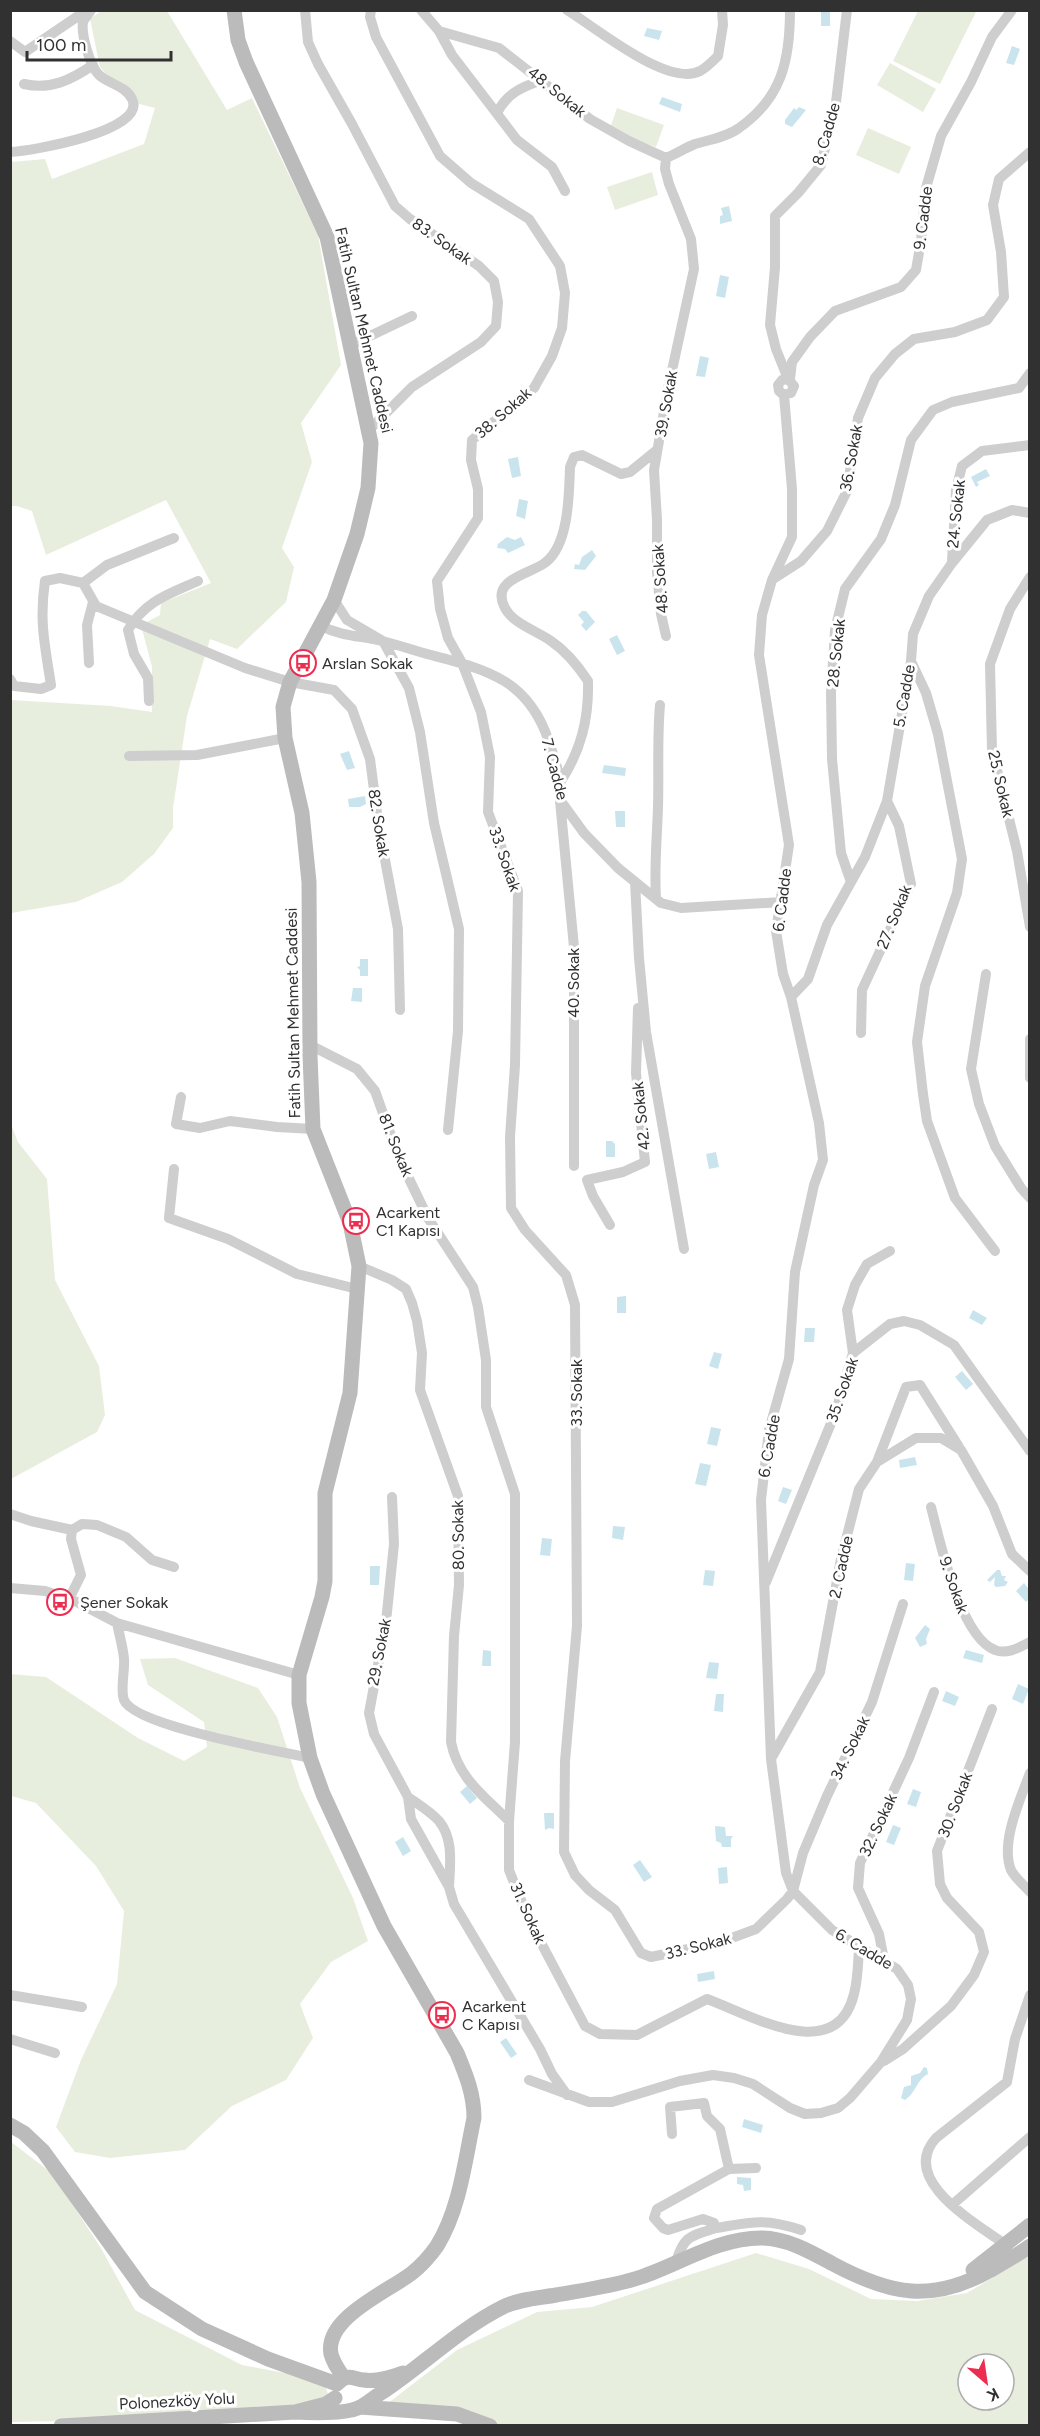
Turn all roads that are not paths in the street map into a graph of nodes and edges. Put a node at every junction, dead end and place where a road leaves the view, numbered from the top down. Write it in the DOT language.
graph roads {
  1 [pos="89,10"];
  2 [pos="234,10"];
  3 [pos="304,10"];
  4 [pos="371,10"];
  5 [pos="421,10"];
  6 [pos="567,10"];
  7 [pos="722,10"];
  8 [pos="790,10"];
  9 [pos="848,10"];
  10 [pos="1012,10"];
  11 [pos="439,31"];
  12 [pos="10,41"];
  13 [pos="93,66"];
  14 [pos="542,80"];
  15 [pos="24,84"];
  16 [pos="497,113"];
  17 [pos="10,152"];
  18 [pos="1029,152"];
  19 [pos="666,158"];
  20 [pos="565,191"];
  21 [pos="412,316"];
  22 [pos="349,346"];
  23 [pos="776,349"];
  24 [pos="1029,373"];
  25 [pos="789,379"];
  26 [pos="781,390"];
  27 [pos="369,430"];
  28 [pos="1029,444"];
  29 [pos="657,450"];
  30 [pos="1029,513"];
  31 [pos="174,538"];
  32 [pos="952,563"];
  33 [pos="1029,577"];
  34 [pos="772,580"];
  35 [pos="198,581"];
  36 [pos="82,584"];
  37 [pos="334,600"];
  38 [pos="93,602"];
  39 [pos="133,622"];
  40 [pos="321,626"];
  41 [pos="666,636"];
  42 [pos="383,641"];
  43 [pos="911,661"];
  44 [pos="89,663"];
  45 [pos="462,663"];
  46 [pos="10,679"];
  47 [pos="290,682"];
  48 [pos="149,701"];
  49 [pos="660,705"];
  50 [pos="285,738"];
  51 [pos="129,756"];
  52 [pos="561,781"];
  53 [pos="560,800"];
  54 [pos="887,801"];
  55 [pos="635,882"];
  56 [pos="851,882"];
  57 [pos="656,899"];
  58 [pos="782,902"];
  59 [pos="1029,927"];
  60 [pos="639,958"];
  61 [pos="986,974"];
  62 [pos="791,997"];
  63 [pos="400,1010"];
  64 [pos="861,1033"];
  65 [pos="1029,1039"];
  66 [pos="310,1045"];
  67 [pos="1029,1078"];
  68 [pos="181,1097"];
  69 [pos="313,1129"];
  70 [pos="448,1130"];
  71 [pos="574,1166"];
  72 [pos="174,1169"];
  73 [pos="1029,1198"];
  74 [pos="610,1225"];
  75 [pos="684,1249"];
  76 [pos="890,1251"];
  77 [pos="995,1251"];
  78 [pos="359,1266"];
  79 [pos="357,1289"];
  80 [pos="853,1353"];
  81 [pos="486,1407"];
  82 [pos="961,1450"];
  83 [pos="1029,1451"];
  84 [pos="877,1462"];
  85 [pos="392,1497"];
  86 [pos="931,1507"];
  87 [pos="10,1514"];
  88 [pos="72,1530"];
  89 [pos="174,1567"];
  90 [pos="1029,1571"];
  91 [pos="10,1588"];
  92 [pos="763,1588"];
  93 [pos="69,1599"];
  94 [pos="903,1604"];
  95 [pos="117,1623"];
  96 [pos="1029,1641"];
  97 [pos="299,1675"];
  98 [pos="934,1692"];
  99 [pos="992,1709"];
  100 [pos="309,1758"];
  101 [pos="771,1759"];
  102 [pos="1029,1773"];
  103 [pos="408,1797"];
  104 [pos="509,1821"];
  105 [pos="449,1887"];
  106 [pos="793,1891"];
  107 [pos="1029,1892"];
  108 [pos="859,1948"];
  109 [pos="884,1960"];
  110 [pos="10,1995"];
  111 [pos="1029,1995"];
  112 [pos="82,2007"];
  113 [pos="10,2039"];
  114 [pos="55,2054"];
  115 [pos="881,2062"];
  116 [pos="529,2080"];
  117 [pos="567,2095"];
  118 [pos="10,2125"];
  119 [pos="672,2134"];
  120 [pos="1029,2137"];
  121 [pos="756,2168"];
  122 [pos="729,2169"];
  123 [pos="952,2205"];
  124 [pos="1029,2225"];
  125 [pos="716,2228"];
  126 [pos="801,2230"];
  127 [pos="1006,2245"];
  128 [pos="1029,2246"];
  129 [pos="676,2262"];
  130 [pos="871,2282"];
  131 [pos="414,2369"];
  132 [pos="362,2381"];
  133 [pos="339,2386"];
  134 [pos="354,2409"];
  135 [pos="295,2412"];
  136 [pos="119,2424"];
  137 [pos="80,2425"];
  138 [pos="61,2426"];
  139 [pos="490,2426"];
  1 -- 12 [label="street"];
  1 -- 13 [label="street"];
  2 -- 22 [label="main road, Fatih Sultan Mehmet Caddesi"];
  3 -- 27 [label="street, 83. Sokak"];
  4 -- 45 [label="street, 38. Sokak"];
  5 -- 11 [label="street"];
  6 -- 7 [label="street"];
  8 -- 19 [label="street"];
  9 -- 23 [label="street, 8. Cadde"];
  10 -- 25 [label="street, 9. Cadde"];
  11 -- 14 [label="street, 48. Sokak"];
  11 -- 16 [label="street"];
  13 -- 15 [label="street"];
  13 -- 17 [label="street"];
  14 -- 16 [label="street"];
  14 -- 19 [label="street, 48. Sokak"];
  16 -- 20 [label="street"];
  18 -- 34 [label="street, 36. Sokak"];
  19 -- 29 [label="street, 39. Sokak"];
  21 -- 22 [label="street"];
  22 -- 27 [label="main road, Fatih Sultan Mehmet Caddesi"];
  23 -- 25 [label="street, 8. Cadde"];
  23 -- 26 [label="street, 8. Cadde"];
  24 -- 56 [label="street, 28. Sokak"];
  25 -- 26 [label="street, 9. Cadde"];
  26 -- 34 [label="street, 6. Cadde"];
  27 -- 37 [label="main road, Fatih Sultan Mehmet Caddesi"];
  28 -- 32 [label="street, 24. Sokak"];
  29 -- 41 [label="street, 48. Sokak"];
  29 -- 52 [label="street, 39. Sokak"];
  30 -- 32 [label="street, 5. Cadde"];
  31 -- 36 [label="street"];
  32 -- 43 [label="street, 5. Cadde"];
  33 -- 59 [label="street, 25. Sokak"];
  34 -- 58 [label="street, 6. Cadde"];
  35 -- 39 [label="street"];
  36 -- 38 [label="street"];
  36 -- 46 [label="street"];
  37 -- 40 [label="main road, Fatih Sultan Mehmet Caddesi"];
  37 -- 42 [label="street"];
  38 -- 39 [label="street, 82. Sokak"];
  38 -- 44 [label="street"];
  39 -- 47 [label="street, 82. Sokak"];
  39 -- 48 [label="street"];
  40 -- 42 [label="street, 7. Cadde"];
  40 -- 47 [label="main road, Fatih Sultan Mehmet Caddesi"];
  42 -- 45 [label="street, 7. Cadde"];
  42 -- 70 [label="street"];
  43 -- 54 [label="street, 5. Cadde"];
  43 -- 77 [label="street"];
  45 -- 52 [label="street, 7. Cadde"];
  45 -- 106 [label="street, 33. Sokak"];
  47 -- 50 [label="main road, Fatih Sultan Mehmet Caddesi"];
  47 -- 63 [label="street, 82. Sokak"];
  49 -- 57 [label="street"];
  50 -- 51 [label="street"];
  50 -- 66 [label="main road, Fatih Sultan Mehmet Caddesi"];
  52 -- 53 [label="street, 7. Cadde"];
  53 -- 55 [label="street, 7. Cadde"];
  53 -- 71 [label="street, 40. Sokak"];
  54 -- 56 [label="street, 5. Cadde"];
  54 -- 64 [label="street, 27. Sokak"];
  55 -- 57 [label="street, 7. Cadde"];
  55 -- 60 [label="street, 42. Sokak"];
  56 -- 62 [label="street, 5. Cadde"];
  57 -- 58 [label="street, 7. Cadde"];
  58 -- 62 [label="street, 6. Cadde"];
  60 -- 74 [label="street, 42. Sokak"];
  60 -- 75 [label="street, 42. Sokak"];
  61 -- 73 [label="street"];
  62 -- 92 [label="street, 6. Cadde"];
  65 -- 67 [label="street"];
  66 -- 69 [label="main road, Fatih Sultan Mehmet Caddesi"];
  66 -- 81 [label="street, 81. Sokak"];
  68 -- 69 [label="street"];
  69 -- 78 [label="main road, Fatih Sultan Mehmet Caddesi"];
  72 -- 79 [label="street"];
  76 -- 80 [label="street"];
  78 -- 79 [label="main road, Fatih Sultan Mehmet Caddesi"];
  78 -- 104 [label="street, 80. Sokak"];
  79 -- 97 [label="main road, Fatih Sultan Mehmet Caddesi"];
  80 -- 83 [label="street, 35. Sokak"];
  80 -- 92 [label="street, 35. Sokak"];
  81 -- 104 [label="street, 31. Sokak"];
  82 -- 84 [label="street, 2. Cadde"];
  82 -- 84 [label="street"];
  82 -- 90 [label="street"];
  84 -- 101 [label="street, 2. Cadde"];
  85 -- 103 [label="street, 29. Sokak"];
  86 -- 96 [label="street, 9. Sokak"];
  87 -- 88 [label="street"];
  88 -- 89 [label="street"];
  88 -- 93 [label="street"];
  91 -- 93 [label="street"];
  92 -- 101 [label="street, 6. Cadde"];
  93 -- 95 [label="street"];
  94 -- 106 [label="street, 34. Sokak"];
  95 -- 97 [label="street"];
  95 -- 100 [label="street"];
  97 -- 100 [label="main road, Fatih Sultan Mehmet Caddesi"];
  98 -- 109 [label="street, 32. Sokak"];
  99 -- 115 [label="street, 30. Sokak"];
  100 -- 133 [label="main road, Fatih Sultan Mehmet Caddesi"];
  101 -- 106 [label="street, 6. Cadde"];
  102 -- 107 [label="street"];
  103 -- 105 [label="street, 29. Sokak"];
  103 -- 105 [label="street, 29. Sokak"];
  104 -- 108 [label="street, 31. Sokak"];
  105 -- 117 [label="street, 29. Sokak"];
  106 -- 108 [label="street, 6. Cadde"];
  108 -- 109 [label="street, 6. Cadde"];
  109 -- 115 [label="street, 6. Cadde"];
  110 -- 112 [label="street"];
  111 -- 123 [label="street"];
  113 -- 114 [label="street"];
  115 -- 117 [label="street, 6. Cadde"];
  116 -- 117 [label="street, 6. Cadde"];
  118 -- 133 [label="main road"];
  119 -- 122 [label="street"];
  120 -- 123 [label="street"];
  121 -- 122 [label="street"];
  122 -- 125 [label="street"];
  123 -- 127 [label="street"];
  124 -- 127 [label="main road"];
  125 -- 126 [label="street"];
  125 -- 129 [label="street"];
  127 -- 130 [label="main road"];
  128 -- 130 [label="main road"];
  129 -- 130 [label="main road"];
  129 -- 131 [label="main road"];
  131 -- 132 [label="main road"];
  131 -- 134 [label="main road"];
  132 -- 133 [label="main road"];
  132 -- 134 [label="main road"];
  133 -- 134 [label="main road"];
  133 -- 135 [label="main road"];
  134 -- 135 [label="main road"];
  134 -- 139 [label="main road"];
  135 -- 136 [label="main road, Polonezköy Yolu"];
  136 -- 137 [label="main road, Polonezköy Yolu"];
  137 -- 138 [label="main road, Polonezköy Yolu"];
}
